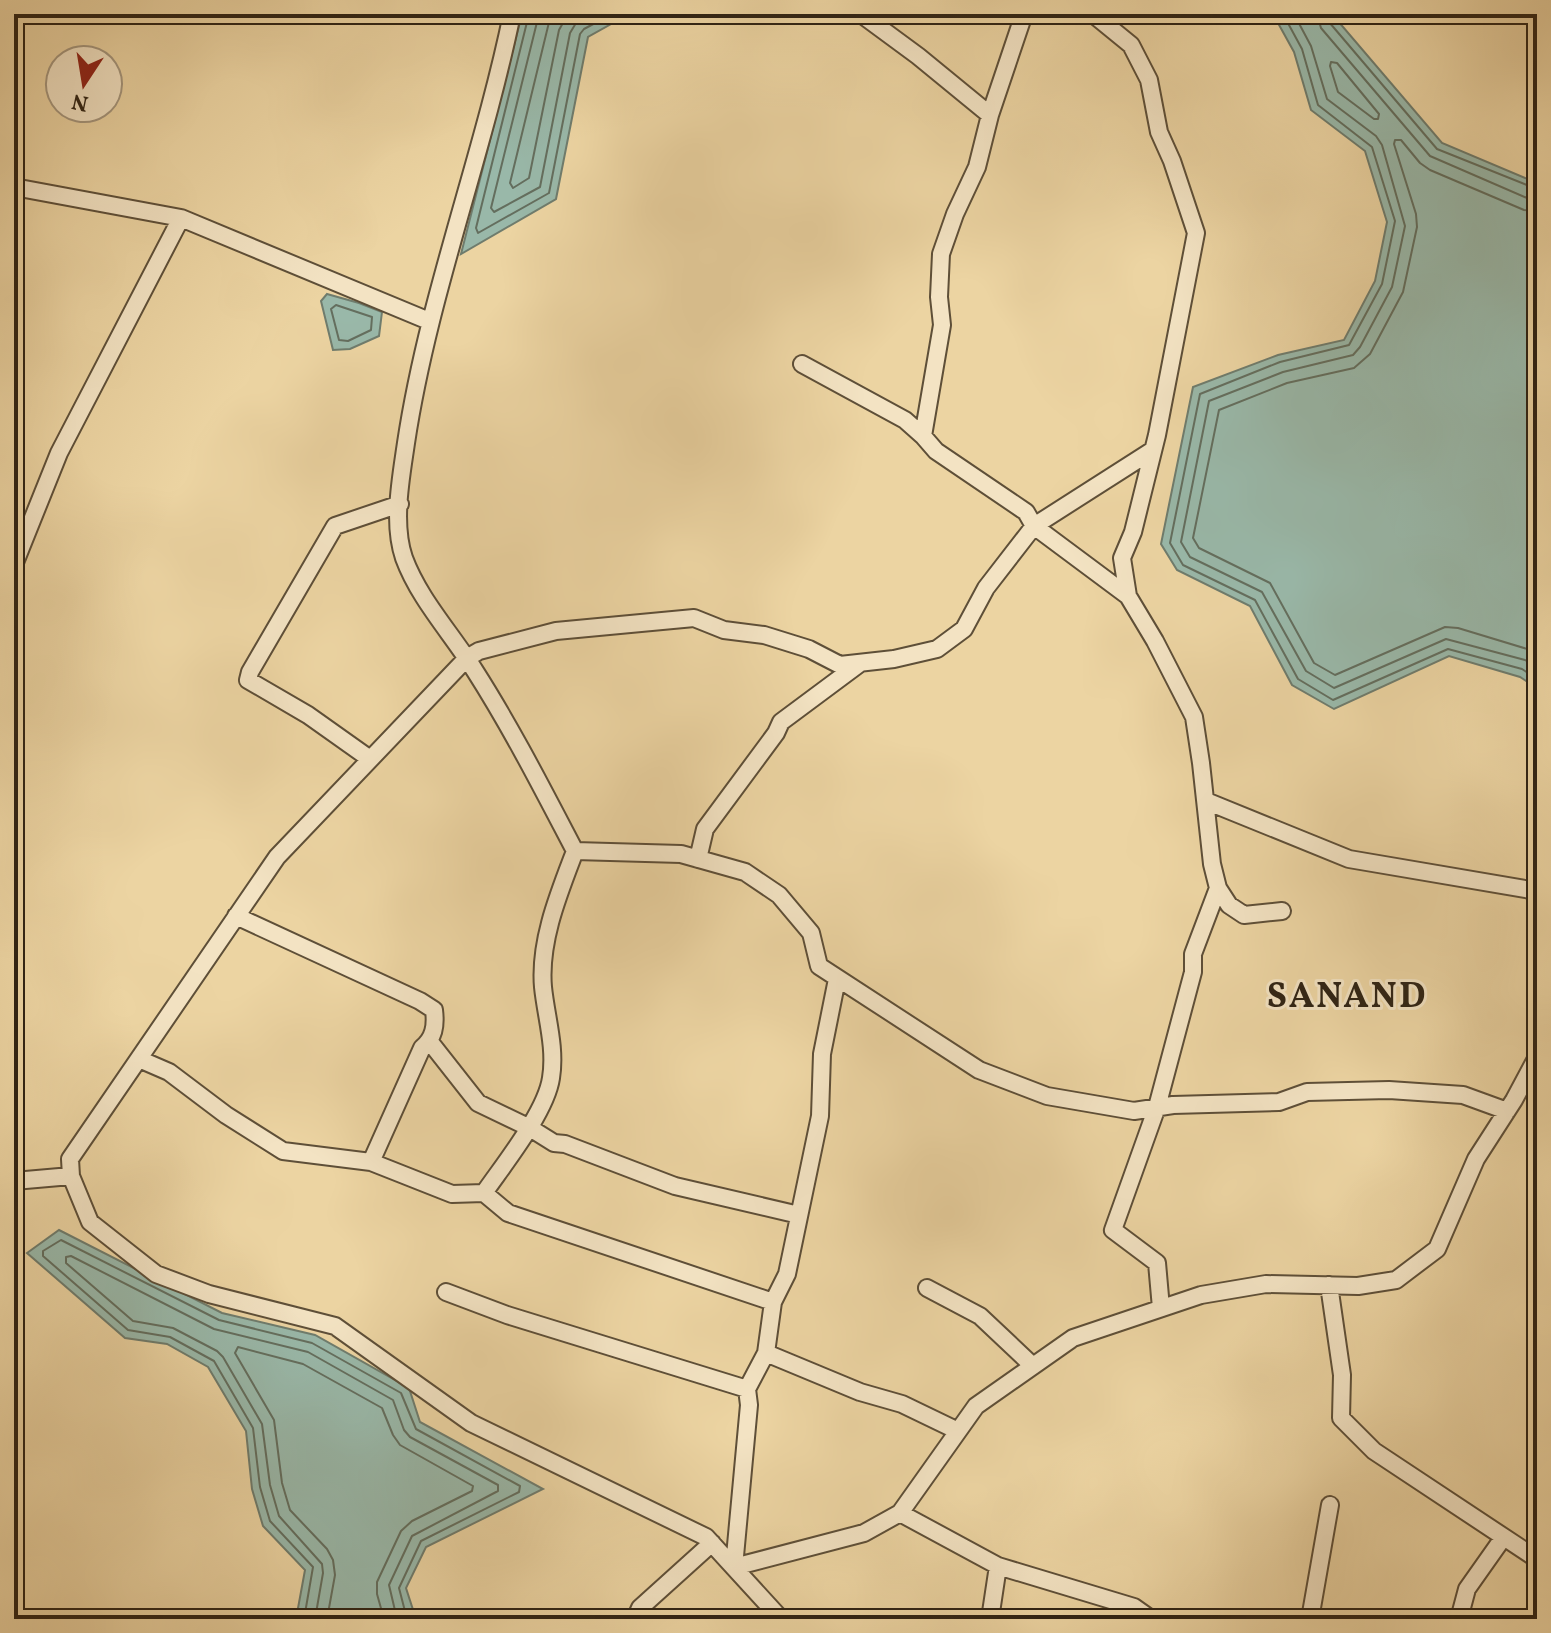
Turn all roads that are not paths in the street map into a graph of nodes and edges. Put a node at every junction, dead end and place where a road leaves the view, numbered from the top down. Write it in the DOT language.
graph roads {
  1 [pos="512,14"];
  2 [pos="861,14"];
  3 [pos="1024,14"];
  4 [pos="1093,14"];
  5 [pos="990,115"];
  6 [pos="14,187"];
  7 [pos="181,218"];
  8 [pos="429,321"];
  9 [pos="802,364"];
  10 [pos="923,436"];
  11 [pos="1153,450"];
  12 [pos="400,504"];
  13 [pos="1034,526"];
  14 [pos="14,565"];
  15 [pos="1128,596"];
  16 [pos="467,658"];
  17 [pos="860,663"];
  18 [pos="370,759"];
  19 [pos="1206,801"];
  20 [pos="575,851"];
  21 [pos="698,859"];
  22 [pos="1218,888"];
  23 [pos="1537,891"];
  24 [pos="1282,911"];
  25 [pos="236,916"];
  26 [pos="837,979"];
  27 [pos="430,1042"];
  28 [pos="1537,1057"];
  29 [pos="139,1059"];
  30 [pos="1157,1107"];
  31 [pos="1507,1111"];
  32 [pos="530,1128"];
  33 [pos="371,1162"];
  34 [pos="71,1176"];
  35 [pos="14,1181"];
  36 [pos="484,1193"];
  37 [pos="799,1215"];
  38 [pos="1329,1285"];
  39 [pos="927,1288"];
  40 [pos="446,1292"];
  41 [pos="773,1302"];
  42 [pos="1161,1308"];
  43 [pos="766,1353"];
  44 [pos="1033,1366"];
  45 [pos="747,1389"];
  46 [pos="958,1431"];
  47 [pos="1330,1505"];
  48 [pos="900,1513"];
  49 [pos="1503,1538"];
  50 [pos="712,1543"];
  51 [pos="1537,1559"];
  52 [pos="998,1566"];
  53 [pos="734,1567"];
  54 [pos="635,1619"];
  55 [pos="781,1619"];
  56 [pos="990,1619"];
  57 [pos="1151,1619"];
  58 [pos="1310,1619"];
  59 [pos="1459,1619"];
  1 -- 8 [label="street"];
  2 -- 5 [label="street"];
  3 -- 5 [label="street"];
  4 -- 11 [label="street"];
  5 -- 10 [label="street"];
  6 -- 7 [label="street"];
  7 -- 8 [label="street"];
  7 -- 14 [label="street"];
  8 -- 12 [label="street"];
  9 -- 10 [label="street"];
  10 -- 13 [label="street"];
  11 -- 13 [label="street"];
  11 -- 15 [label="street"];
  12 -- 16 [label="street"];
  12 -- 18 [label="street"];
  13 -- 15 [label="street"];
  13 -- 17 [label="street"];
  15 -- 19 [label="street"];
  16 -- 17 [label="street"];
  16 -- 18 [label="street"];
  16 -- 20 [label="street"];
  17 -- 21 [label="street"];
  18 -- 25 [label="street"];
  19 -- 22 [label="street"];
  19 -- 23 [label="street"];
  20 -- 21 [label="street"];
  20 -- 32 [label="street"];
  21 -- 26 [label="street"];
  22 -- 24 [label="street"];
  22 -- 30 [label="street"];
  25 -- 27 [label="street"];
  25 -- 29 [label="street"];
  26 -- 30 [label="street"];
  26 -- 37 [label="street"];
  27 -- 32 [label="street"];
  27 -- 33 [label="street"];
  28 -- 31 [label="street"];
  29 -- 33 [label="street"];
  29 -- 34 [label="street"];
  30 -- 31 [label="street"];
  30 -- 42 [label="street"];
  31 -- 38 [label="street"];
  32 -- 36 [label="street"];
  32 -- 37 [label="street"];
  33 -- 36 [label="street"];
  34 -- 35 [label="street"];
  34 -- 50 [label="street"];
  36 -- 41 [label="street"];
  37 -- 41 [label="street"];
  38 -- 42 [label="street"];
  38 -- 49 [label="street"];
  39 -- 44 [label="street"];
  40 -- 45 [label="street"];
  41 -- 43 [label="street"];
  42 -- 44 [label="street"];
  43 -- 45 [label="street"];
  43 -- 46 [label="street"];
  44 -- 46 [label="street"];
  45 -- 53 [label="street"];
  46 -- 48 [label="street"];
  47 -- 58 [label="street"];
  48 -- 52 [label="street"];
  48 -- 53 [label="street"];
  49 -- 51 [label="street"];
  49 -- 59 [label="street"];
  50 -- 53 [label="street"];
  50 -- 54 [label="street"];
  52 -- 56 [label="street"];
  52 -- 57 [label="street"];
  53 -- 55 [label="street"];
}
